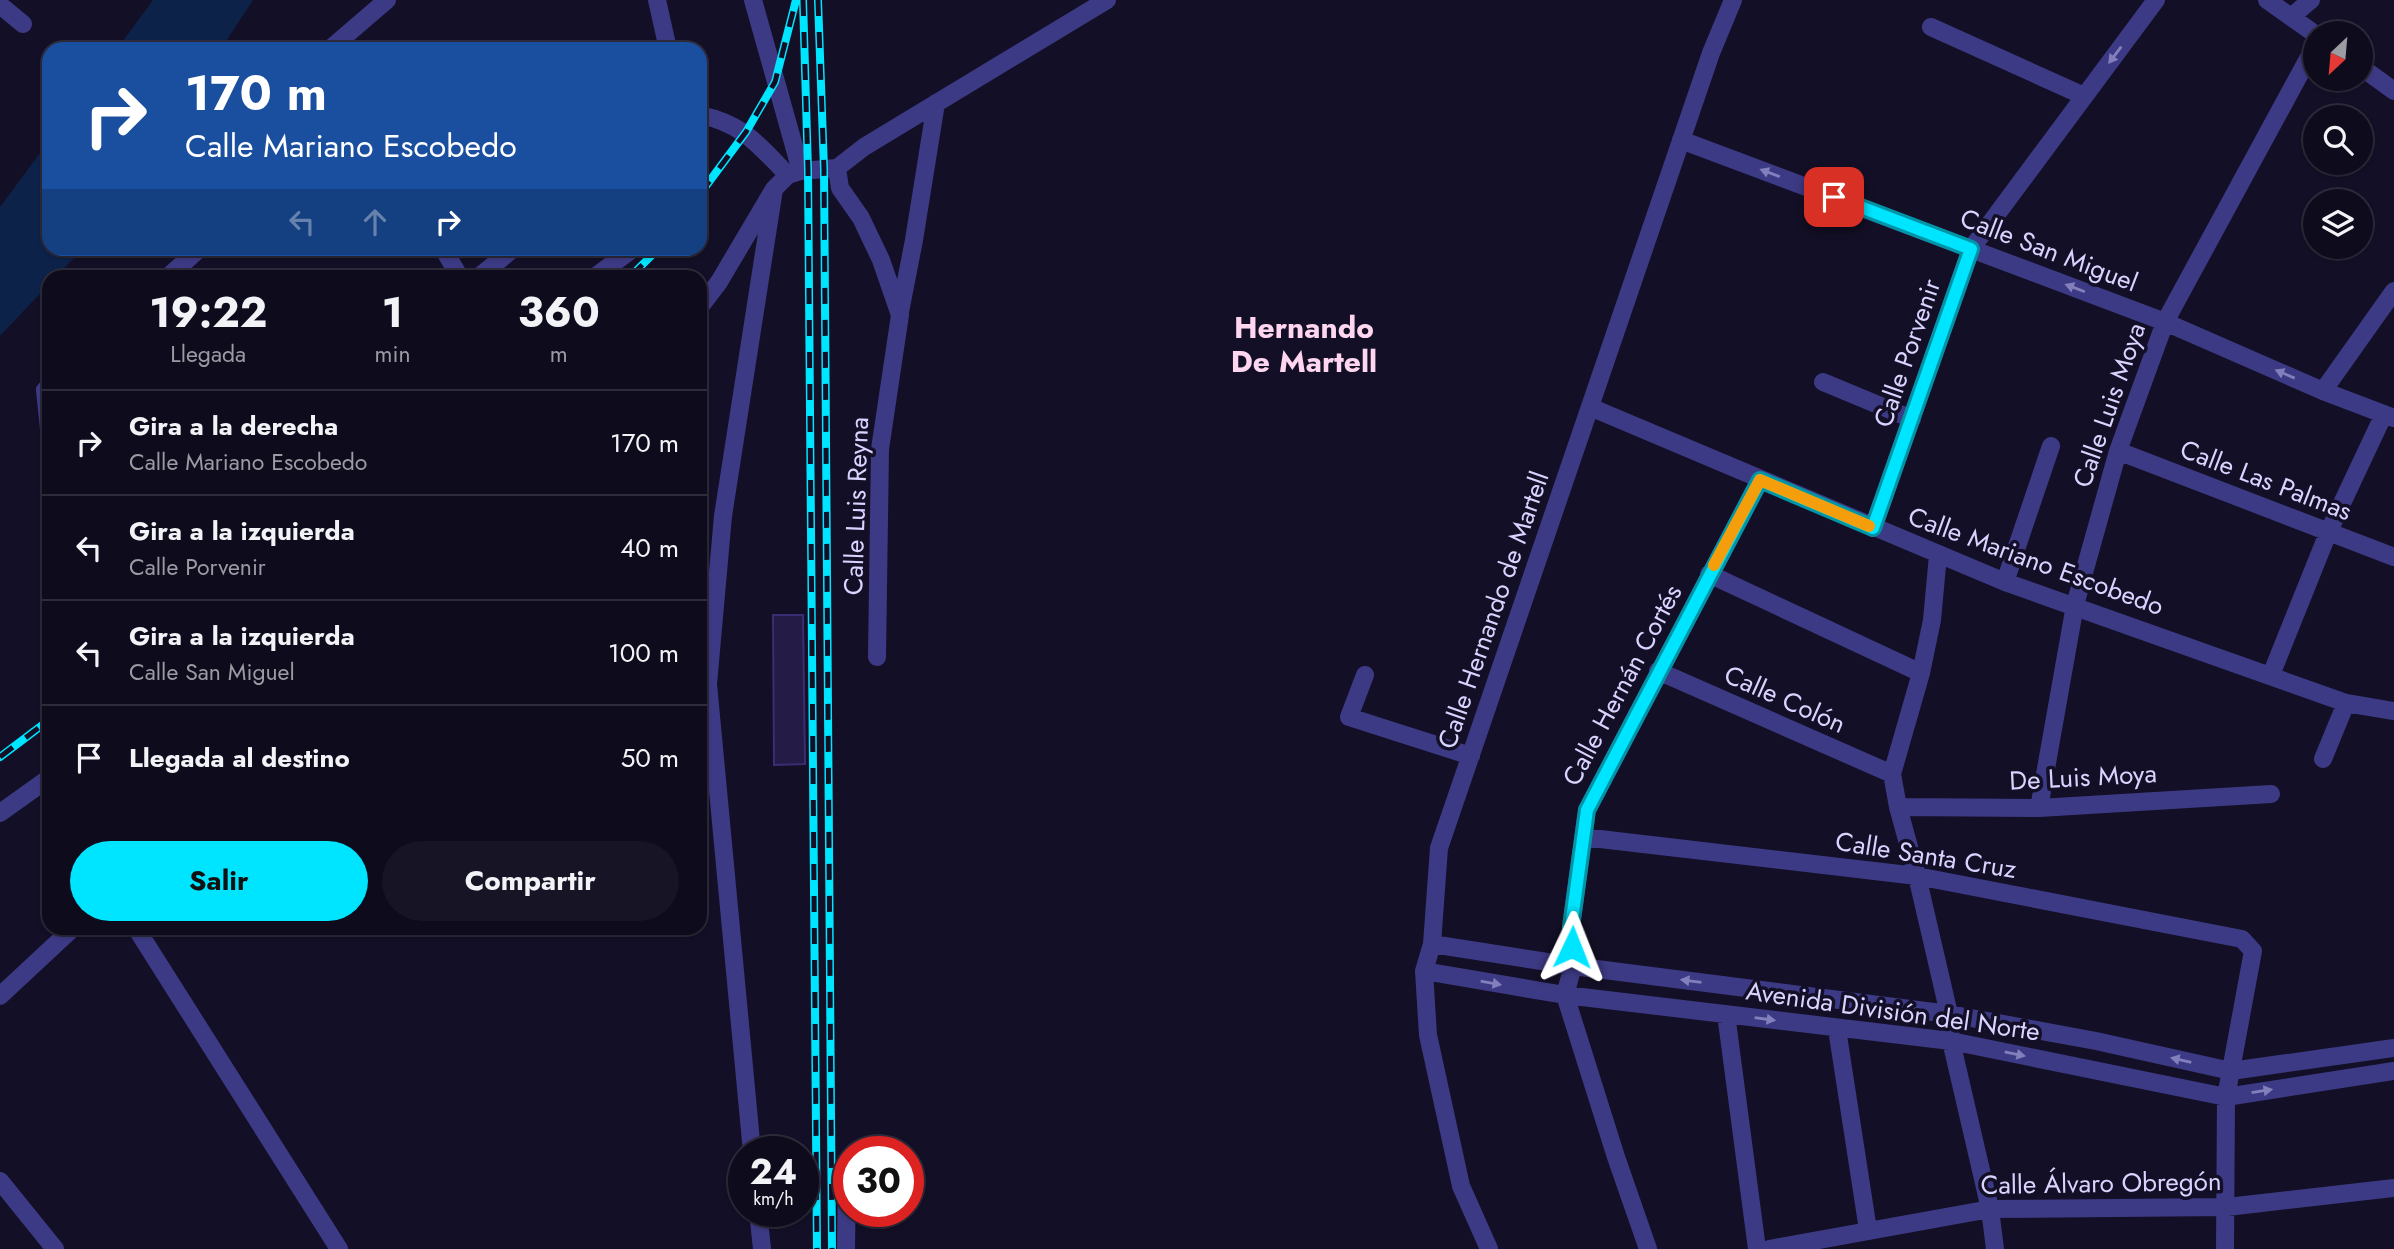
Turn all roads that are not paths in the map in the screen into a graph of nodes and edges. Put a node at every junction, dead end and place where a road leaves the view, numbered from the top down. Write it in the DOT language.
graph roads {
  1 [pos="387,0"];
  2 [pos="657,0"];
  3 [pos="753,0"];
  4 [pos="1107,0"];
  5 [pos="1733,0"];
  6 [pos="2156,0"];
  7 [pos="2267,0"];
  8 [pos="2311,0"];
  9 [pos="0,5"];
  10 [pos="2291,17"];
  11 [pos="23,24"];
  12 [pos="2303,26"];
  13 [pos="1931,27"];
  14 [pos="338,42"];
  15 [pos="666,42"];
  16 [pos="2303,68"];
  17 [pos="2373,76"];
  18 [pos="2394,91"];
  19 [pos="2084,96"];
  20 [pos="936,103"];
  21 [pos="707,116"];
  22 [pos="1681,140"];
  23 [pos="837,167"];
  24 [pos="794,173"];
  25 [pos="774,189"];
  26 [pos="1971,249"];
  27 [pos="191,256"];
  28 [pos="504,256"];
  29 [pos="623,256"];
  30 [pos="176,270"];
  31 [pos="487,270"];
  32 [pos="604,270"];
  33 [pos="2394,291"];
  34 [pos="707,298"];
  35 [pos="900,315"];
  36 [pos="2165,322"];
  37 [pos="1823,382"];
  38 [pos="2323,391"];
  39 [pos="1590,407"];
  40 [pos="2389,416"];
  41 [pos="1912,419"];
  42 [pos="2051,446"];
  43 [pos="2118,451"];
  44 [pos="1760,480"];
  45 [pos="1873,528"];
  46 [pos="2328,533"];
  47 [pos="1938,555"];
  48 [pos="2394,557"];
  49 [pos="1709,574"];
  50 [pos="2005,582"];
  51 [pos="2075,605"];
  52 [pos="877,657"];
  53 [pos="1658,671"];
  54 [pos="1922,673"];
  55 [pos="1365,675"];
  56 [pos="2271,675"];
  57 [pos="2346,703"];
  58 [pos="2394,711"];
  59 [pos="1471,756"];
  60 [pos="2323,758"];
  61 [pos="1892,774"];
  62 [pos="42,783"];
  63 [pos="2271,794"];
  64 [pos="1898,807"];
  65 [pos="2039,808"];
  66 [pos="0,813"];
  67 [pos="1583,837"];
  68 [pos="1917,876"];
  69 [pos="65,935"];
  70 [pos="140,935"];
  71 [pos="1432,944"];
  72 [pos="1573,966"];
  73 [pos="1424,971"];
  74 [pos="1565,995"];
  75 [pos="0,996"];
  76 [pos="1726,1014"];
  77 [pos="1949,1014"];
  78 [pos="1837,1029"];
  79 [pos="1951,1041"];
  80 [pos="2394,1048"];
  81 [pos="2231,1071"];
  82 [pos="2394,1071"];
  83 [pos="2225,1097"];
  84 [pos="750,1136"];
  85 [pos="0,1181"];
  86 [pos="2394,1188"];
  87 [pos="2227,1207"];
  88 [pos="1990,1209"];
  89 [pos="760,1227"];
  90 [pos="846,1227"];
  91 [pos="1868,1230"];
  92 [pos="55,1249"];
  93 [pos="340,1249"];
  94 [pos="762,1249"];
  95 [pos="846,1249"];
  96 [pos="1489,1249"];
  97 [pos="1648,1249"];
  98 [pos="1769,1249"];
  99 [pos="1995,1249"];
  100 [pos="2225,1249"];
  1 -- 14 [label="street"];
  2 -- 15 [label="street"];
  3 -- 24 [label="street"];
  4 -- 20 [label="street"];
  5 -- 22 [label="street, Calle Hernando de Martell"];
  6 -- 19 [label="street, Calle Porvenir, one-way"];
  7 -- 10 [label="street"];
  8 -- 10 [label="street"];
  9 -- 11 [label="street"];
  10 -- 12 [label="street"];
  13 -- 19 [label="street"];
  16 -- 36 [label="street, Calle Luis Moya"];
  17 -- 18 [label="street"];
  19 -- 26 [label="street, Calle Porvenir"];
  20 -- 23 [label="street"];
  20 -- 35 [label="street, Calle Luis Reyna"];
  21 -- 24 [label="street"];
  26 -- 22 [label="street, Calle San Miguel, one-way"];
  22 -- 39 [label="street, Calle Hernando de Martell"];
  23 -- 24 [label="street"];
  23 -- 35 [label="street, Calle Luis Reyna"];
  24 -- 25 [label="street"];
  25 -- 34 [label="street"];
  25 -- 84 [label="street"];
  36 -- 26 [label="street, Calle San Miguel, one-way"];
  26 -- 41 [label="street, Calle Porvenir"];
  27 -- 30 [label="street"];
  28 -- 31 [label="street"];
  29 -- 32 [label="street"];
  33 -- 38 [label="street"];
  35 -- 52 [label="street, Calle Luis Reyna"];
  38 -- 36 [label="street, Calle San Miguel, one-way"];
  36 -- 43 [label="street, Calle Luis Moya"];
  37 -- 41 [label="street"];
  38 -- 40 [label="street, Calle San Miguel"];
  39 -- 44 [label="street, Calle Mariano Escobedo"];
  39 -- 59 [label="street, Calle Hernando de Martell"];
  40 -- 46 [label="street"];
  41 -- 45 [label="street, Calle Porvenir"];
  42 -- 50 [label="street"];
  43 -- 46 [label="street, Calle Las Palmas"];
  43 -- 51 [label="street, Calle Luis Moya"];
  44 -- 45 [label="street, Calle Mariano Escobedo"];
  44 -- 49 [label="street, Calle Hernán Cortés"];
  45 -- 47 [label="street, Calle Mariano Escobedo"];
  46 -- 48 [label="street, Calle Las Palmas"];
  46 -- 56 [label="street"];
  47 -- 50 [label="street, Calle Mariano Escobedo"];
  47 -- 54 [label="street"];
  49 -- 53 [label="street, Calle Hernán Cortés"];
  49 -- 54 [label="street"];
  50 -- 51 [label="street, Calle Mariano Escobedo"];
  51 -- 56 [label="street, Calle Mariano Escobedo"];
  51 -- 65 [label="street, Calle Luis Moya"];
  53 -- 61 [label="street, Calle Colón"];
  53 -- 67 [label="street, Calle Hernán Cortés"];
  54 -- 61 [label="street"];
  55 -- 59 [label="street"];
  56 -- 57 [label="street, Calle Mariano Escobedo"];
  57 -- 58 [label="street, Calle Mariano Escobedo"];
  57 -- 60 [label="street"];
  59 -- 71 [label="street, Calle Hernando de Martell"];
  61 -- 64 [label="street"];
  62 -- 66 [label="street"];
  63 -- 65 [label="street, De Luis Moya"];
  64 -- 65 [label="street, De Luis Moya"];
  64 -- 68 [label="street"];
  67 -- 68 [label="street, Calle Santa Cruz"];
  67 -- 72 [label="street, Calle Hernán Cortés"];
  68 -- 77 [label="street"];
  68 -- 81 [label="street, Calle Santa Cruz"];
  69 -- 75 [label="street"];
  70 -- 93 [label="street"];
  71 -- 72 [label="street, Avenida División del Norte"];
  71 -- 73 [label="street, Calle Hernando de Martell"];
  72 -- 74 [label="street, Calle Hernán Cortés"];
  77 -- 72 [label="street, Avenida División del Norte, one-way"];
  73 -- 74 [label="street, Avenida División del Norte, one-way"];
  73 -- 96 [label="street, Calle Hernando de Martell"];
  74 -- 76 [label="street, Avenida División del Norte"];
  74 -- 97 [label="street"];
  76 -- 78 [label="street, Avenida División del Norte, one-way"];
  76 -- 98 [label="street"];
  77 -- 79 [label="street"];
  81 -- 77 [label="street, Avenida División del Norte, one-way"];
  78 -- 79 [label="street, Avenida División del Norte"];
  78 -- 91 [label="street"];
  79 -- 83 [label="street, Avenida División del Norte, one-way"];
  79 -- 88 [label="street"];
  80 -- 81 [label="street, Avenida División del Norte"];
  81 -- 83 [label="street"];
  83 -- 82 [label="street, Avenida División del Norte, one-way"];
  83 -- 87 [label="street"];
  85 -- 92 [label="street"];
  86 -- 87 [label="street, Calle Álvaro Obregón"];
  87 -- 88 [label="street, Calle Álvaro Obregón"];
  87 -- 100 [label="street"];
  88 -- 91 [label="street, Calle Álvaro Obregón"];
  88 -- 99 [label="street"];
  89 -- 94 [label="street"];
  90 -- 95 [label="street"];
  91 -- 98 [label="street, Calle Álvaro Obregón"];
}
